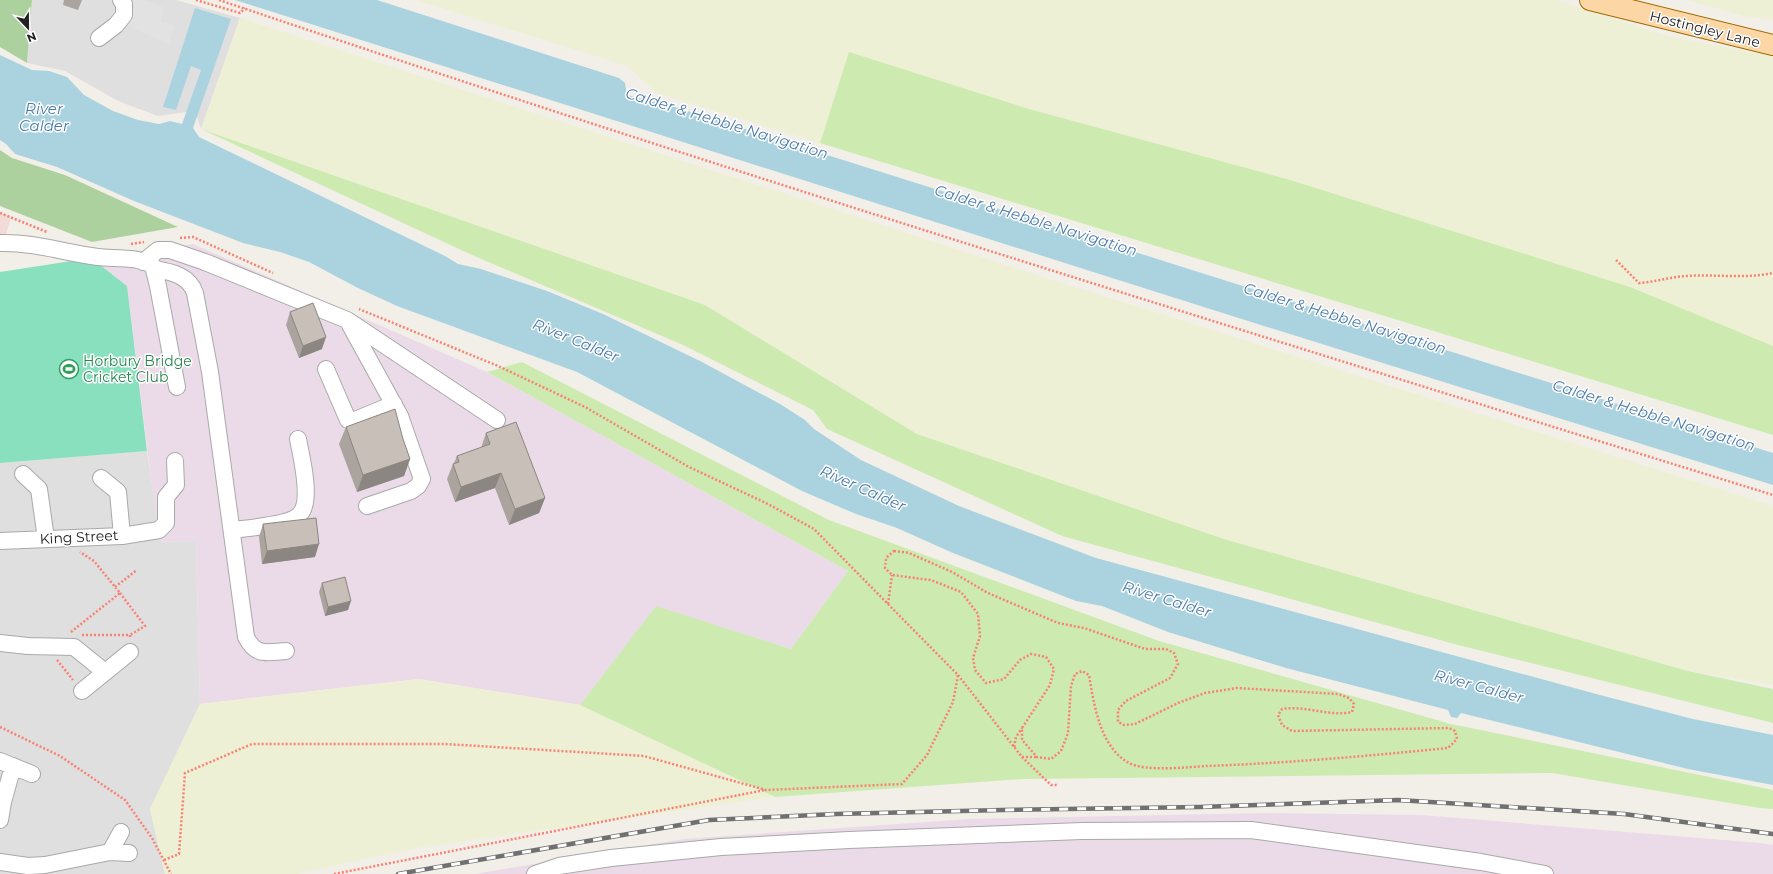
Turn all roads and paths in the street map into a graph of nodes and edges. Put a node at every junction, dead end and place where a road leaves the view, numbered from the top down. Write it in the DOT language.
graph roads {
  1 [pos="121,0"];
  2 [pos="196,0"];
  3 [pos="219,0"];
  4 [pos="1590,0"];
  5 [pos="245,8"];
  6 [pos="99,38"];
  7 [pos="1773,45"];
  8 [pos="0,213"];
  9 [pos="51,234"];
  10 [pos="178,238"];
  11 [pos="0,242"];
  12 [pos="146,242"];
  13 [pos="123,244"];
  14 [pos="1616,260"];
  15 [pos="149,265"];
  16 [pos="275,273"];
  17 [pos="1773,273"];
  18 [pos="352,314"];
  19 [pos="326,369"];
  20 [pos="177,387"];
  21 [pos="394,404"];
  22 [pos="497,420"];
  23 [pos="298,439"];
  24 [pos="175,461"];
  25 [pos="23,474"];
  26 [pos="101,478"];
  27 [pos="1773,495"];
  28 [pos="367,506"];
  29 [pos="233,530"];
  30 [pos="122,536"];
  31 [pos="46,539"];
  32 [pos="73,539"];
  33 [pos="0,541"];
  34 [pos="137,570"];
  35 [pos="892,575"];
  36 [pos="116,587"];
  37 [pos="120,593"];
  38 [pos="888,604"];
  39 [pos="130,635"];
  40 [pos="0,643"];
  41 [pos="47,647"];
  42 [pos="286,650"];
  43 [pos="130,652"];
  44 [pos="106,672"];
  45 [pos="958,675"];
  46 [pos="82,692"];
  47 [pos="0,727"];
  48 [pos="1022,728"];
  49 [pos="1014,747"];
  50 [pos="1022,757"];
  51 [pos="1037,757"];
  52 [pos="7,764"];
  53 [pos="32,774"];
  54 [pos="1058,785"];
  55 [pos="766,790"];
  56 [pos="0,820"];
  57 [pos="121,832"];
  58 [pos="110,852"];
  59 [pos="129,852"];
  60 [pos="164,860"];
  61 [pos="0,862"];
  62 [pos="171,874"];
  63 [pos="334,874"];
  64 [pos="535,874"];
  65 [pos="1545,874"];
  1 -- 6 [label="street"];
  2 -- 5 [label="path"];
  3 -- 5 [label="path"];
  4 -- 7 [label="main road, Hostingley Lane"];
  5 -- 27 [label="path"];
  8 -- 9 [label="path"];
  10 -- 16 [label="path"];
  11 -- 15 [label="street"];
  12 -- 13 [label="path"];
  14 -- 17 [label="path"];
  15 -- 18 [label="street"];
  15 -- 20 [label="street"];
  15 -- 29 [label="street"];
  18 -- 21 [label="street"];
  18 -- 22 [label="street"];
  18 -- 38 [label="path"];
  19 -- 21 [label="street"];
  21 -- 28 [label="street"];
  23 -- 29 [label="street"];
  24 -- 30 [label="street, King Street"];
  25 -- 31 [label="street"];
  26 -- 30 [label="street"];
  29 -- 42 [label="street"];
  30 -- 32 [label="street, King Street"];
  31 -- 32 [label="street, King Street"];
  31 -- 33 [label="street, King Street"];
  32 -- 36 [label="path"];
  34 -- 36 [label="path"];
  35 -- 38 [label="path"];
  35 -- 48 [label="path"];
  35 -- 51 [label="path"];
  36 -- 37 [label="path"];
  37 -- 39 [label="path"];
  37 -- 39 [label="path"];
  38 -- 45 [label="path"];
  39 -- 43 [label="path"];
  40 -- 41 [label="street"];
  41 -- 44 [label="street"];
  41 -- 46 [label="path"];
  43 -- 44 [label="street"];
  44 -- 46 [label="street"];
  45 -- 49 [label="path"];
  45 -- 55 [label="path"];
  47 -- 60 [label="path"];
  48 -- 49 [label="path"];
  48 -- 51 [label="path"];
  49 -- 50 [label="path"];
  50 -- 51 [label="path"];
  50 -- 54 [label="path"];
  52 -- 53 [label="street"];
  52 -- 56 [label="street"];
  55 -- 60 [label="path"];
  55 -- 63 [label="path"];
  57 -- 58 [label="street"];
  58 -- 59 [label="street"];
  58 -- 61 [label="street"];
  60 -- 62 [label="path"];
  64 -- 65 [label="street"];
}
